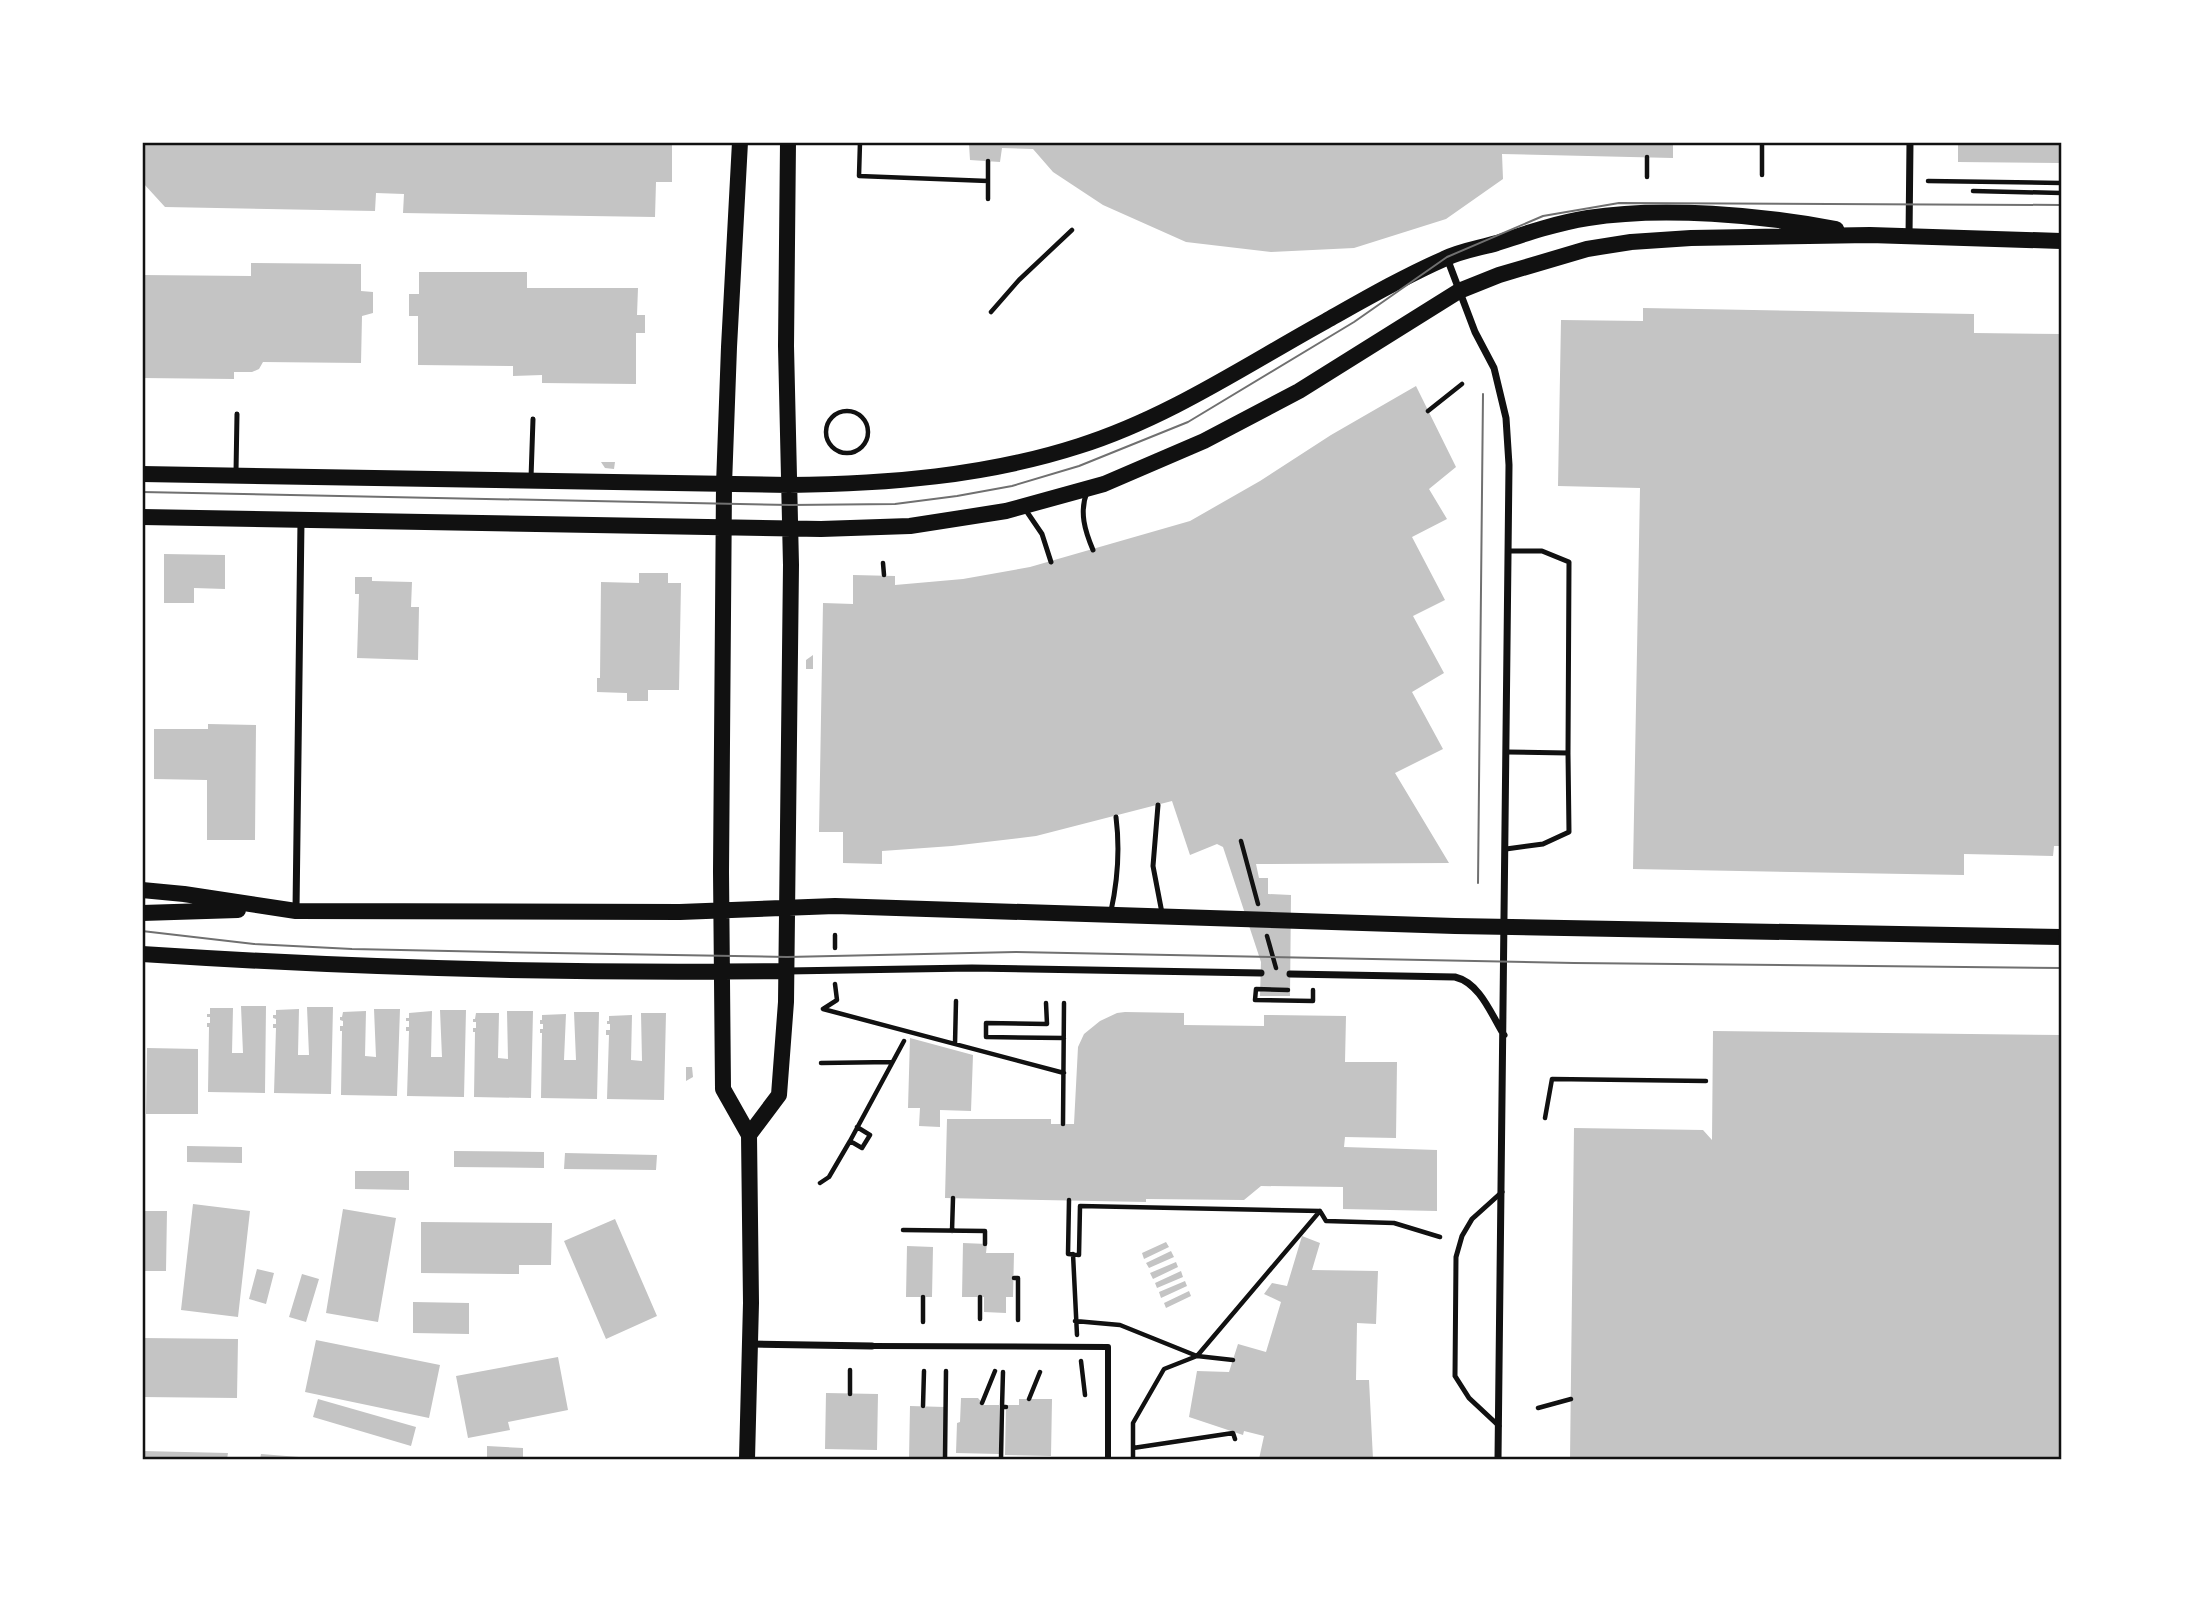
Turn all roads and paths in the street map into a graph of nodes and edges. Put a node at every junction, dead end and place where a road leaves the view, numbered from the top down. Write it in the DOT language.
graph roads {
  1 [pos="740,142"];
  2 [pos="788,142"];
  3 [pos="860,142"];
  4 [pos="1762,142"];
  5 [pos="1910,142"];
  6 [pos="1647,157"];
  7 [pos="988,161"];
  8 [pos="1762,175"];
  9 [pos="1647,177"];
  10 [pos="988,181"];
  11 [pos="1928,181"];
  12 [pos="2061,183"];
  13 [pos="1973,191"];
  14 [pos="2061,192"];
  15 [pos="988,199"];
  16 [pos="1072,230"];
  17 [pos="1870,235"];
  18 [pos="1909,237"];
  19 [pos="2061,241"];
  20 [pos="1447,257"];
  21 [pos="1460,291"];
  22 [pos="990,312"];
  23 [pos="1462,384"];
  24 [pos="1428,411"];
  25 [pos="237,414"];
  26 [pos="835,414"];
  27 [pos="533,419"];
  28 [pos="142,474"];
  29 [pos="236,476"];
  30 [pos="531,481"];
  31 [pos="724,485"];
  32 [pos="789,485"];
  33 [pos="1088,489"];
  34 [pos="1023,507"];
  35 [pos="142,517"];
  36 [pos="301,521"];
  37 [pos="724,527"];
  38 [pos="790,528"];
  39 [pos="1093,550"];
  40 [pos="1509,551"];
  41 [pos="1051,562"];
  42 [pos="883,563"];
  43 [pos="884,575"];
  44 [pos="1507,752"];
  45 [pos="1568,753"];
  46 [pos="1158,805"];
  47 [pos="1116,817"];
  48 [pos="1506,849"];
  49 [pos="142,890"];
  50 [pos="788,909"];
  51 [pos="296,911"];
  52 [pos="722,911"];
  53 [pos="142,912"];
  54 [pos="1110,914"];
  55 [pos="1163,916"];
  56 [pos="1505,927"];
  57 [pos="835,935"];
  58 [pos="2061,937"];
  59 [pos="835,948"];
  60 [pos="142,954"];
  61 [pos="787,971"];
  62 [pos="723,972"];
  63 [pos="1261,973"];
  64 [pos="1290,974"];
  65 [pos="835,984"];
  66 [pos="1290,990"];
  67 [pos="1313,990"];
  68 [pos="956,1001"];
  69 [pos="1046,1003"];
  70 [pos="1064,1003"];
  71 [pos="1504,1035"];
  72 [pos="1064,1038"];
  73 [pos="904,1041"];
  74 [pos="955,1044"];
  75 [pos="893,1062"];
  76 [pos="821,1063"];
  77 [pos="1064,1073"];
  78 [pos="1706,1081"];
  79 [pos="1545,1118"];
  80 [pos="1063,1124"];
  81 [pos="858,1127"];
  82 [pos="749,1135"];
  83 [pos="850,1141"];
  84 [pos="820,1183"];
  85 [pos="1502,1192"];
  86 [pos="953,1198"];
  87 [pos="1069,1200"];
  88 [pos="1320,1211"];
  89 [pos="903,1230"];
  90 [pos="952,1231"];
  91 [pos="1440,1237"];
  92 [pos="985,1244"];
  93 [pos="1073,1254"];
  94 [pos="1014,1278"];
  95 [pos="923,1297"];
  96 [pos="980,1297"];
  97 [pos="980,1319"];
  98 [pos="1018,1320"];
  99 [pos="923,1322"];
  100 [pos="751,1344"];
  101 [pos="872,1346"];
  102 [pos="1197,1356"];
  103 [pos="1233,1360"];
  104 [pos="850,1370"];
  105 [pos="924,1371"];
  106 [pos="946,1371"];
  107 [pos="995,1371"];
  108 [pos="1003,1372"];
  109 [pos="1040,1372"];
  110 [pos="850,1394"];
  111 [pos="1029,1399"];
  112 [pos="1571,1399"];
  113 [pos="982,1403"];
  114 [pos="923,1406"];
  115 [pos="1538,1408"];
  116 [pos="1499,1426"];
  117 [pos="1235,1439"];
  118 [pos="1133,1448"];
  119 [pos="747,1459"];
  120 [pos="945,1459"];
  121 [pos="952,1459"];
  122 [pos="1001,1459"];
  123 [pos="1108,1459"];
  124 [pos="1133,1459"];
  125 [pos="1498,1459"];
  1 -- 31 [label="main road"];
  2 -- 32 [label="main road"];
  3 -- 10 [label="path"];
  4 -- 8 [label="path"];
  5 -- 18 [label="street"];
  6 -- 9 [label="path"];
  7 -- 10 [label="path"];
  10 -- 15 [label="path"];
  11 -- 12 [label="path"];
  13 -- 14 [label="path"];
  16 -- 22 [label="path"];
  17 -- 18 [label="main road"];
  17 -- 20 [label="main road"];
  17 -- 21 [label="main road"];
  18 -- 19 [label="main road"];
  20 -- 21 [label="street"];
  20 -- 32 [label="main road"];
  21 -- 33 [label="main road"];
  21 -- 40 [label="street"];
  23 -- 24 [label="path"];
  25 -- 29 [label="lane"];
  26 -- 26 [label="path"];
  27 -- 30 [label="lane"];
  28 -- 29 [label="main road"];
  29 -- 30 [label="main road"];
  30 -- 31 [label="main road"];
  31 -- 32 [label="main road"];
  31 -- 37 [label="main road"];
  32 -- 38 [label="main road"];
  33 -- 34 [label="main road"];
  33 -- 39 [label="lane"];
  34 -- 38 [label="main road"];
  34 -- 41 [label="lane"];
  35 -- 36 [label="main road"];
  36 -- 37 [label="main road"];
  36 -- 51 [label="street"];
  37 -- 38 [label="main road"];
  37 -- 52 [label="main road"];
  38 -- 50 [label="main road"];
  40 -- 44 [label="street"];
  40 -- 45 [label="lane"];
  42 -- 43 [label="path"];
  44 -- 45 [label="lane"];
  44 -- 48 [label="street"];
  45 -- 48 [label="lane"];
  46 -- 55 [label="lane"];
  47 -- 54 [label="lane"];
  48 -- 56 [label="street"];
  49 -- 51 [label="main road"];
  50 -- 52 [label="main road"];
  50 -- 54 [label="main road"];
  50 -- 61 [label="main road"];
  51 -- 52 [label="main road"];
  51 -- 53 [label="main road"];
  52 -- 62 [label="main road"];
  54 -- 55 [label="main road"];
  55 -- 56 [label="main road"];
  56 -- 58 [label="main road"];
  56 -- 71 [label="street"];
  57 -- 59 [label="path"];
  60 -- 62 [label="main road"];
  61 -- 62 [label="main road"];
  61 -- 63 [label="street"];
  61 -- 82 [label="main road"];
  62 -- 82 [label="main road"];
  64 -- 71 [label="street"];
  65 -- 74 [label="path"];
  66 -- 67 [label="path"];
  68 -- 74 [label="path"];
  69 -- 72 [label="path"];
  70 -- 72 [label="path"];
  71 -- 85 [label="street"];
  72 -- 77 [label="path"];
  73 -- 75 [label="path"];
  74 -- 77 [label="path"];
  75 -- 76 [label="path"];
  75 -- 81 [label="path"];
  77 -- 80 [label="path"];
  78 -- 79 [label="path"];
  81 -- 83 [label="path"];
  81 -- 83 [label="path"];
  82 -- 100 [label="main road"];
  83 -- 84 [label="path"];
  85 -- 116 [label="street"];
  85 -- 116 [label="lane"];
  86 -- 90 [label="path"];
  87 -- 93 [label="path"];
  88 -- 91 [label="path"];
  88 -- 93 [label="path"];
  88 -- 102 [label="path"];
  89 -- 90 [label="path"];
  90 -- 92 [label="path"];
  93 -- 102 [label="path"];
  94 -- 98 [label="path"];
  95 -- 99 [label="path"];
  96 -- 97 [label="path"];
  100 -- 101 [label="street"];
  100 -- 119 [label="main road"];
  101 -- 123 [label="street"];
  102 -- 103 [label="path"];
  102 -- 118 [label="path"];
  104 -- 110 [label="path"];
  105 -- 114 [label="path"];
  106 -- 120 [label="path"];
  107 -- 113 [label="path"];
  108 -- 122 [label="path"];
  109 -- 111 [label="path"];
  112 -- 115 [label="path"];
  116 -- 125 [label="street"];
  117 -- 118 [label="path"];
  118 -- 124 [label="path"];
  120 -- 121 [label="path"];
}
